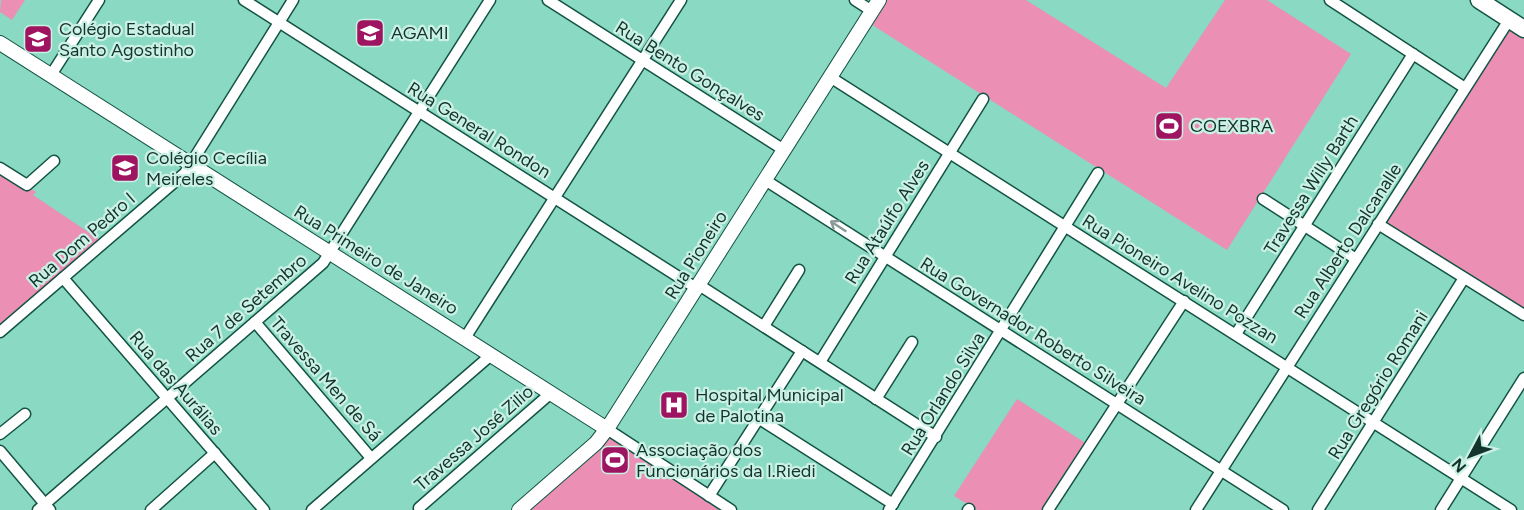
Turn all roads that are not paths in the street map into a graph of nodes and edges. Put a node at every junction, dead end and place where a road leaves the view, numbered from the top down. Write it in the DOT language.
graph roads {
  1 [pos="99,0"];
  2 [pos="244,0"];
  3 [pos="293,0"];
  4 [pos="490,0"];
  5 [pos="548,0"];
  6 [pos="681,0"];
  7 [pos="855,0"];
  8 [pos="1330,0"];
  9 [pos="1479,0"];
  10 [pos="876,5"];
  11 [pos="1509,20"];
  12 [pos="279,22"];
  13 [pos="1524,29"];
  14 [pos="0,43"];
  15 [pos="1413,54"];
  16 [pos="642,60"];
  17 [pos="51,75"];
  18 [pos="830,77"];
  19 [pos="1465,88"];
  20 [pos="983,99"];
  21 [pos="419,112"];
  22 [pos="784,150"];
  23 [pos="949,154"];
  24 [pos="54,161"];
  25 [pos="0,168"];
  26 [pos="188,168"];
  27 [pos="1098,172"];
  28 [pos="765,180"];
  29 [pos="555,198"];
  30 [pos="1263,199"];
  31 [pos="1378,224"];
  32 [pos="1066,226"];
  33 [pos="1305,226"];
  34 [pos="330,252"];
  35 [pos="885,256"];
  36 [pos="1356,259"];
  37 [pos="799,270"];
  38 [pos="63,278"];
  39 [pos="1464,278"];
  40 [pos="698,286"];
  41 [pos="1184,301"];
  42 [pos="1524,315"];
  43 [pos="255,322"];
  44 [pos="764,326"];
  45 [pos="1002,331"];
  46 [pos="0,332"];
  47 [pos="1236,334"];
  48 [pos="465,338"];
  49 [pos="912,342"];
  50 [pos="802,351"];
  51 [pos="491,355"];
  52 [pos="820,362"];
  53 [pos="1287,367"];
  54 [pos="1524,378"];
  55 [pos="551,393"];
  56 [pos="167,398"];
  57 [pos="876,399"];
  58 [pos="1117,404"];
  59 [pos="25,414"];
  60 [pos="758,418"];
  61 [pos="1374,422"];
  62 [pos="607,429"];
  63 [pos="0,434"];
  64 [pos="936,437"];
  65 [pos="0,451"];
  66 [pos="215,453"];
  67 [pos="371,458"];
  68 [pos="1221,471"];
  69 [pos="1461,478"];
  70 [pos="709,496"];
  71 [pos="891,507"];
  72 [pos="44,508"];
  73 [pos="419,508"];
  74 [pos="151,510"];
  75 [pos="264,510"];
  76 [pos="312,510"];
  77 [pos="519,510"];
  78 [pos="731,510"];
  79 [pos="1049,510"];
  80 [pos="1196,510"];
  81 [pos="1283,510"];
  82 [pos="1318,510"];
  83 [pos="1441,510"];
  84 [pos="1510,510"];
  1 -- 17 [label="street"];
  2 -- 12 [label="street, Rua General Rondon"];
  3 -- 12 [label="street, Rua Dom Pedro I"];
  4 -- 21 [label="street, Rua 7 de Setembro"];
  5 -- 16 [label="street, Rua Bento Gonçalves"];
  6 -- 16 [label="street"];
  7 -- 10 [label="street"];
  8 -- 15 [label="street"];
  9 -- 11 [label="main road"];
  10 -- 18 [label="street, Rua Pioneiro"];
  11 -- 13 [label="main road"];
  11 -- 19 [label="street, Rua Alberto Dalcanalle"];
  12 -- 21 [label="street, Rua General Rondon"];
  12 -- 26 [label="street, Rua Dom Pedro I"];
  14 -- 17 [label="street, Rua Primeiro de Janeiro"];
  15 -- 19 [label="street"];
  15 -- 33 [label="street, Travessa Willy Barth"];
  16 -- 22 [label="street, Rua Bento Gonçalves"];
  16 -- 29 [label="street"];
  17 -- 26 [label="street, Rua Primeiro de Janeiro"];
  18 -- 22 [label="street, Rua Pioneiro"];
  18 -- 23 [label="street, Rua Pioneiro Avelino Pozzan"];
  19 -- 31 [label="street, Rua Alberto Dalcanalle"];
  20 -- 23 [label="street, Rua Ataúlfo Alves"];
  21 -- 29 [label="street, Rua General Rondon"];
  21 -- 34 [label="street, Rua 7 de Setembro"];
  22 -- 28 [label="street, Rua Pioneiro"];
  23 -- 32 [label="street, Rua Pioneiro Avelino Pozzan"];
  23 -- 35 [label="street, Rua Ataúlfo Alves"];
  24 -- 25 [label="street"];
  26 -- 34 [label="street, Rua Primeiro de Janeiro"];
  26 -- 38 [label="street, Rua Dom Pedro I"];
  27 -- 32 [label="street, Rua Orlando Silva"];
  35 -- 28 [label="street, Rua Governador Roberto Silveira, one-way"];
  28 -- 40 [label="street, Rua Pioneiro"];
  29 -- 40 [label="street, Rua General Rondon"];
  29 -- 48 [label="street"];
  30 -- 33 [label="street"];
  31 -- 36 [label="street, Rua Alberto Dalcanalle"];
  31 -- 39 [label="street"];
  32 -- 41 [label="street, Rua Pioneiro Avelino Pozzan"];
  32 -- 45 [label="street, Rua Orlando Silva"];
  33 -- 36 [label="street"];
  33 -- 47 [label="street, Travessa Willy Barth"];
  34 -- 43 [label="street, Rua 7 de Setembro"];
  34 -- 48 [label="street, Rua Primeiro de Janeiro"];
  35 -- 45 [label="street, Rua Governador Roberto Silveira"];
  35 -- 52 [label="street, Rua Ataúlfo Alves"];
  36 -- 53 [label="street, Rua Alberto Dalcanalle"];
  37 -- 44 [label="street"];
  38 -- 46 [label="street, Rua Dom Pedro I"];
  38 -- 56 [label="street, Rua das Aurálias"];
  39 -- 42 [label="street"];
  39 -- 61 [label="street, Rua Gregório Romani"];
  40 -- 44 [label="street, Rua General Rondon"];
  40 -- 62 [label="street, Rua Pioneiro"];
  41 -- 47 [label="street, Rua Pioneiro Avelino Pozzan"];
  41 -- 58 [label="street"];
  43 -- 56 [label="street, Rua 7 de Setembro"];
  43 -- 67 [label="street, Travessa Men de Sá"];
  44 -- 50 [label="street, Rua General Rondon"];
  45 -- 58 [label="street, Rua Governador Roberto Silveira"];
  45 -- 64 [label="street, Rua Orlando Silva"];
  47 -- 53 [label="street, Rua Pioneiro Avelino Pozzan"];
  48 -- 51 [label="street, Rua Primeiro de Janeiro"];
  49 -- 57 [label="street"];
  50 -- 52 [label="street, Rua General Rondon"];
  50 -- 60 [label="street"];
  51 -- 55 [label="street, Rua Primeiro de Janeiro"];
  51 -- 67 [label="street"];
  52 -- 57 [label="street, Rua General Rondon"];
  53 -- 61 [label="street, Rua Pioneiro Avelino Pozzan"];
  53 -- 68 [label="street, Rua Alberto Dalcanalle"];
  54 -- 69 [label="street"];
  55 -- 62 [label="street, Rua Primeiro de Janeiro"];
  55 -- 73 [label="street, Travessa José Zilio"];
  56 -- 66 [label="street, Rua das Aurálias"];
  56 -- 72 [label="street, Rua 7 de Setembro"];
  57 -- 64 [label="street, Rua General Rondon"];
  58 -- 68 [label="street, Rua Governador Roberto Silveira"];
  58 -- 79 [label="street"];
  59 -- 63 [label="street"];
  60 -- 70 [label="street"];
  60 -- 71 [label="street"];
  61 -- 69 [label="street, Rua Pioneiro Avelino Pozzan"];
  61 -- 82 [label="street, Rua Gregório Romani"];
  62 -- 70 [label="street, Rua Primeiro de Janeiro"];
  62 -- 77 [label="street, Rua Pioneiro"];
  64 -- 71 [label="street, Rua Orlando Silva"];
  65 -- 72 [label="street"];
  66 -- 74 [label="street"];
  66 -- 75 [label="street, Rua das Aurálias"];
  67 -- 76 [label="street"];
  68 -- 80 [label="street, Rua Alberto Dalcanalle"];
  68 -- 81 [label="street, Rua Governador Roberto Silveira"];
  69 -- 83 [label="street"];
  69 -- 84 [label="street, Rua Pioneiro Avelino Pozzan"];
  70 -- 78 [label="street, Rua Primeiro de Janeiro"];
}
